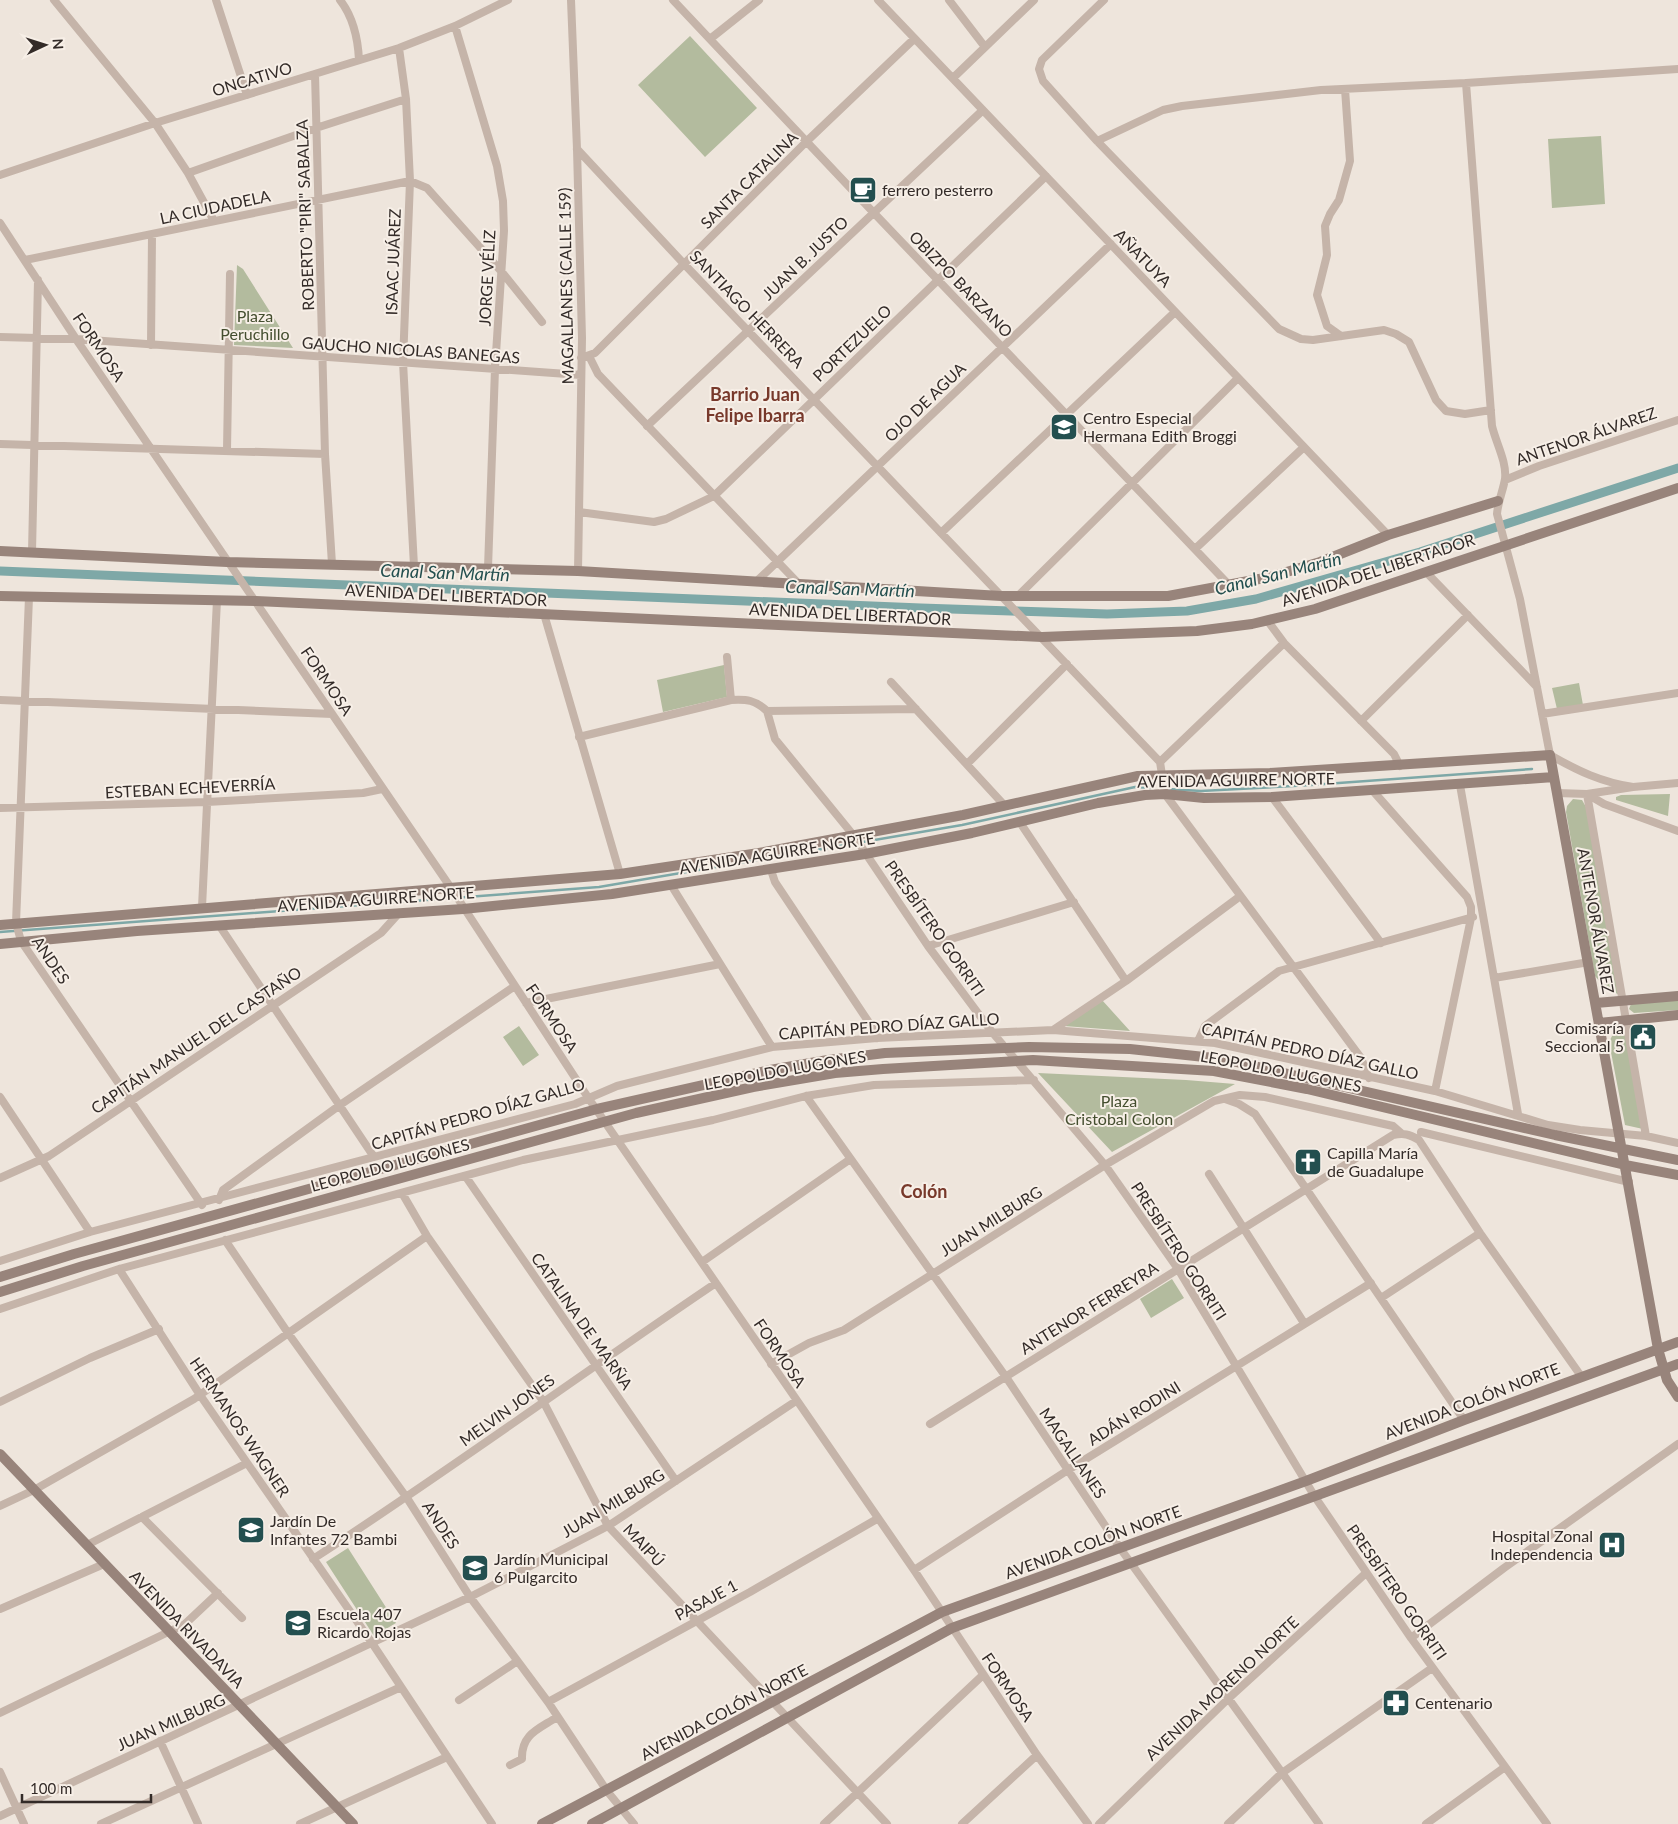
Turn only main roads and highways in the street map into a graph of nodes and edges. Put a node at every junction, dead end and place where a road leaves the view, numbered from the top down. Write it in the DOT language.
graph roads {
  1 [pos="1678,488"];
  2 [pos="1498,501"];
  3 [pos="0,551"];
  4 [pos="0,596"];
  5 [pos="1550,755"];
  6 [pos="1554,778"];
  7 [pos="0,925"];
  8 [pos="0,944"];
  9 [pos="1678,996"];
  10 [pos="1596,1003"];
  11 [pos="1678,1015"];
  12 [pos="1599,1023"];
  13 [pos="1622,1149"];
  14 [pos="1678,1160"];
  15 [pos="1625,1165"];
  16 [pos="1678,1175"];
  17 [pos="0,1277"];
  18 [pos="0,1292"];
  19 [pos="1678,1342"];
  20 [pos="1658,1349"];
  21 [pos="1678,1364"];
  22 [pos="1663,1370"];
  23 [pos="1678,1397"];
  24 [pos="0,1454"];
  25 [pos="353,1824"];
  26 [pos="542,1824"];
  27 [pos="592,1824"];
  1 -- 4 [label="main road, AVENIDA DEL LIBERTADOR"];
  2 -- 3 [label="main road, AVENIDA DEL LIBERTADOR"];
  5 -- 6 [label="main road, ANTENOR ÁLVAREZ"];
  5 -- 7 [label="main road, AVENIDA AGUIRRE NORTE"];
  6 -- 8 [label="main road, AVENIDA AGUIRRE NORTE"];
  6 -- 10 [label="main road, ANTENOR ÁLVAREZ"];
  9 -- 10 [label="main road"];
  10 -- 12 [label="main road, ANTENOR ÁLVAREZ"];
  11 -- 12 [label="main road"];
  12 -- 13 [label="main road, ANTENOR ÁLVAREZ"];
  13 -- 14 [label="main road, LEOPOLDO LUGONES"];
  13 -- 15 [label="main road, ANTENOR ÁLVAREZ"];
  13 -- 17 [label="main road, LEOPOLDO LUGONES"];
  15 -- 16 [label="main road, LEOPOLDO LUGONES"];
  15 -- 18 [label="main road, LEOPOLDO LUGONES"];
  15 -- 20 [label="main road, ANTENOR ÁLVAREZ"];
  19 -- 20 [label="main road, AVENIDA COLÓN NORTE"];
  20 -- 22 [label="main road, ANTENOR ÁLVAREZ"];
  20 -- 26 [label="main road, AVENIDA COLÓN NORTE"];
  21 -- 22 [label="main road, AVENIDA COLÓN NORTE"];
  22 -- 23 [label="main road, ANTENOR ÁLVAREZ"];
  22 -- 27 [label="main road, AVENIDA COLÓN NORTE"];
  24 -- 25 [label="main road, AVENIDA RIVADAVIA"];
}
